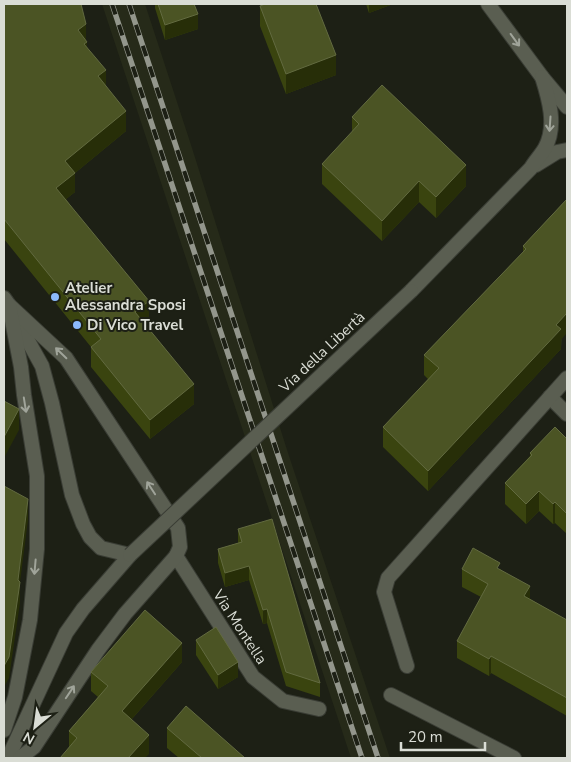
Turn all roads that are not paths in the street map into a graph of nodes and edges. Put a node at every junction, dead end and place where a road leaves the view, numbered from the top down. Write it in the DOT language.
graph roads {
  1 [pos="488,4"];
  2 [pos="542,77"];
  3 [pos="567,107"];
  4 [pos="567,150"];
  5 [pos="531,168"];
  6 [pos="6,302"];
  7 [pos="567,378"];
  8 [pos="550,397"];
  9 [pos="567,414"];
  10 [pos="130,555"];
  11 [pos="176,556"];
  12 [pos="407,666"];
  13 [pos="391,695"];
  14 [pos="319,709"];
  15 [pos="4,730"];
  16 [pos="8,758"];
  17 [pos="20,758"];
  18 [pos="514,758"];
  1 -- 2 [label="street, one-way"];
  2 -- 3 [label="street"];
  2 -- 5 [label="street, Via della Libertà, one-way"];
  4 -- 5 [label="street, Via della Libertà"];
  5 -- 10 [label="street, Via della Libertà, bridge"];
  6 -- 10 [label="street"];
  11 -- 6 [label="street, one-way"];
  6 -- 15 [label="street, one-way"];
  7 -- 8 [label="street"];
  8 -- 9 [label="street"];
  8 -- 12 [label="street"];
  10 -- 16 [label="street, Via della Libertà"];
  11 -- 14 [label="street, Via Montella"];
  17 -- 11 [label="street, one-way"];
  13 -- 18 [label="street"];
}
